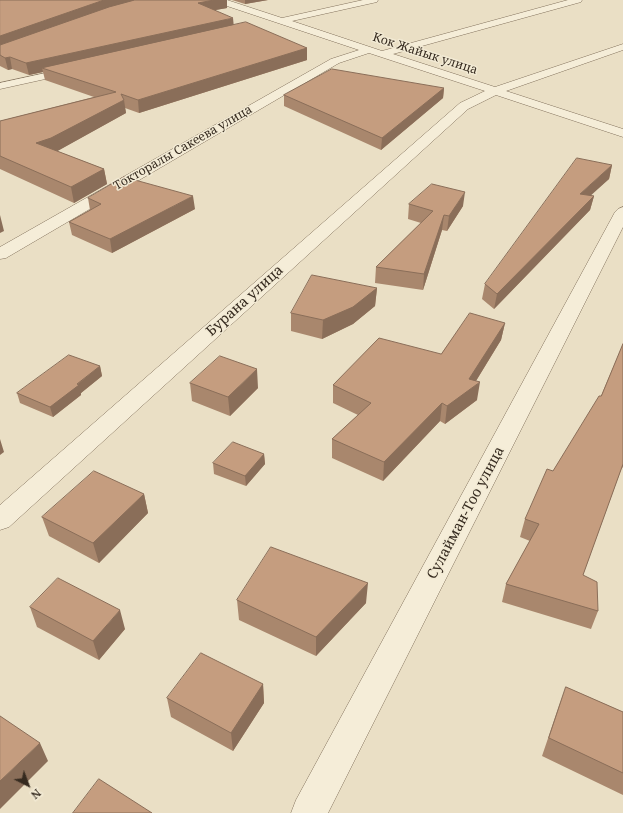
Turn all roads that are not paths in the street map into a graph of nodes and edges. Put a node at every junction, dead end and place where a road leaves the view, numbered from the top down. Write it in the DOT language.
graph roads {
  1 [pos="218,0"];
  2 [pos="374,0"];
  3 [pos="578,0"];
  4 [pos="282,21"];
  5 [pos="259,26"];
  6 [pos="623,47"];
  7 [pos="375,52"];
  8 [pos="84,67"];
  9 [pos="0,86"];
  10 [pos="495,91"];
  11 [pos="623,133"];
  12 [pos="623,212"];
  13 [pos="0,254"];
  14 [pos="0,520"];
  15 [pos="309,813"];
  1 -- 4 [label="street, Кок Жайык улица"];
  2 -- 4 [label="street"];
  3 -- 7 [label="street, Токторалы Сакеева улица"];
  4 -- 5 [label="street"];
  4 -- 7 [label="street, Кок Жайык улица"];
  6 -- 10 [label="street, Бурана улица"];
  7 -- 10 [label="street, Кок Жайык улица"];
  7 -- 13 [label="street, Токторалы Сакеева улица"];
  8 -- 9 [label="street"];
  10 -- 11 [label="street, Кок Жайык улица"];
  10 -- 14 [label="street, Бурана улица"];
  12 -- 15 [label="street, Сулайман-Тоо улица"];
}
